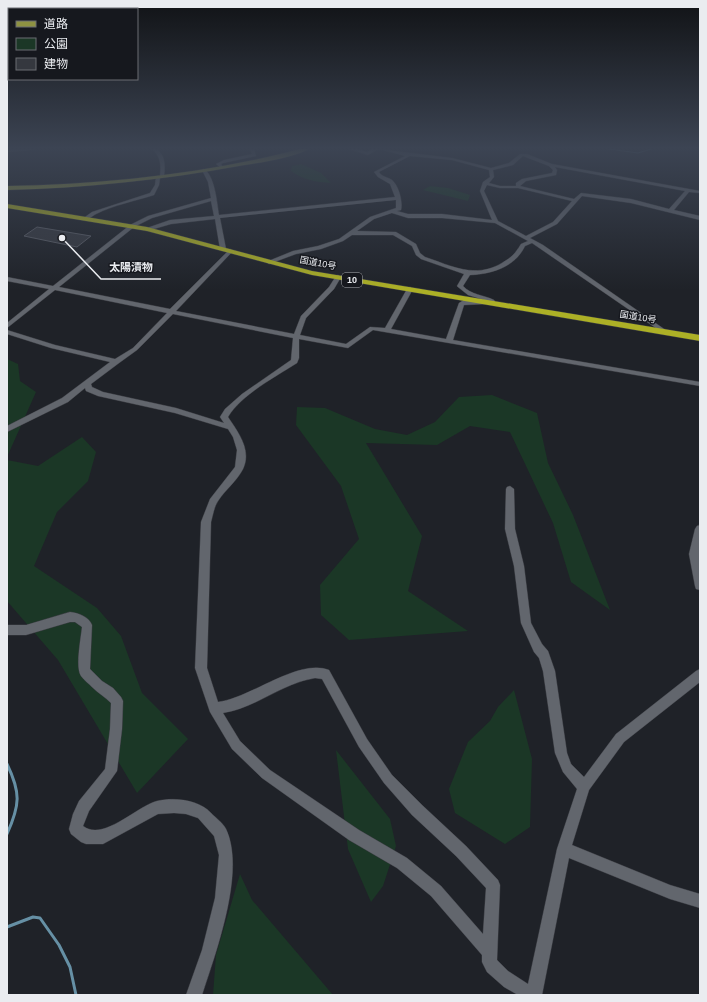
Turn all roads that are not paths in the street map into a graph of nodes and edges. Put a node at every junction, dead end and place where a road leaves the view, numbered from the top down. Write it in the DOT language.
graph roads {
  1 [pos="146,196"];
  2 [pos="213,196"];
  3 [pos="483,196"];
  4 [pos="556,196"];
  5 [pos="579,196"];
  6 [pos="597,196"];
  7 [pos="683,196"];
  8 [pos="397,198"];
  9 [pos="214,199"];
  10 [pos="574,200"];
  11 [pos="7,206"];
  12 [pos="670,211"];
  13 [pos="390,212"];
  14 [pos="217,216"];
  15 [pos="87,218"];
  16 [pos="700,218"];
  17 [pos="496,222"];
  18 [pos="132,226"];
  19 [pos="147,229"];
  20 [pos="352,233"];
  21 [pos="530,239"];
  22 [pos="227,250"];
  23 [pos="269,262"];
  24 [pos="468,273"];
  25 [pos="338,277"];
  26 [pos="7,279"];
  27 [pos="54,288"];
  28 [pos="410,289"];
  29 [pos="489,303"];
  30 [pos="171,312"];
  31 [pos="7,326"];
  32 [pos="387,330"];
  33 [pos="7,332"];
  34 [pos="665,332"];
  35 [pos="296,337"];
  36 [pos="700,338"];
  37 [pos="449,341"];
  38 [pos="116,361"];
  39 [pos="87,384"];
  40 [pos="700,384"];
  41 [pos="229,427"];
  42 [pos="7,429"];
  43 [pos="510,489"];
  44 [pos="700,529"];
  45 [pos="700,586"];
  46 [pos="7,630"];
  47 [pos="700,676"];
  48 [pos="214,708"];
  49 [pos="584,787"];
  50 [pos="564,849"];
  51 [pos="700,902"];
  52 [pos="489,952"];
  53 [pos="194,995"];
  54 [pos="534,995"];
  1 -- 15 [label="street"];
  2 -- 9 [label="street"];
  3 -- 17 [label="street"];
  4 -- 10 [label="street"];
  5 -- 10 [label="street"];
  6 -- 12 [label="street"];
  7 -- 12 [label="street"];
  8 -- 13 [label="street"];
  8 -- 14 [label="street"];
  9 -- 14 [label="street"];
  9 -- 18 [label="street"];
  10 -- 21 [label="street"];
  11 -- 15 [label="highway, 国道10号 / 10"];
  12 -- 16 [label="street"];
  13 -- 17 [label="street"];
  13 -- 20 [label="street"];
  14 -- 19 [label="street"];
  14 -- 22 [label="street"];
  15 -- 18 [label="highway, 国道10号 / 10"];
  17 -- 21 [label="street"];
  18 -- 19 [label="highway, 国道10号 / 10"];
  18 -- 27 [label="street"];
  19 -- 22 [label="highway, 国道10号 / 10"];
  20 -- 23 [label="street"];
  20 -- 24 [label="street"];
  21 -- 24 [label="street"];
  21 -- 34 [label="street"];
  22 -- 23 [label="highway, 国道10号 / 10"];
  22 -- 30 [label="street"];
  23 -- 25 [label="highway, 国道10号 / 10"];
  24 -- 29 [label="street"];
  25 -- 28 [label="highway, 国道10号 / 10"];
  25 -- 35 [label="street"];
  26 -- 27 [label="street"];
  27 -- 30 [label="street"];
  27 -- 31 [label="street"];
  28 -- 29 [label="highway, 国道10号 / 10"];
  28 -- 32 [label="street"];
  29 -- 34 [label="highway, 国道10号 / 10"];
  29 -- 37 [label="street"];
  30 -- 35 [label="street"];
  30 -- 38 [label="street"];
  32 -- 35 [label="street"];
  32 -- 37 [label="street"];
  33 -- 38 [label="street"];
  34 -- 36 [label="highway, 国道10号 / 10"];
  35 -- 41 [label="street"];
  37 -- 40 [label="street"];
  38 -- 39 [label="street"];
  39 -- 41 [label="street"];
  39 -- 42 [label="street"];
  41 -- 48 [label="street"];
  43 -- 49 [label="street"];
  44 -- 45 [label="street"];
  46 -- 53 [label="street"];
  47 -- 49 [label="street"];
  48 -- 52 [label="street"];
  48 -- 52 [label="street"];
  49 -- 50 [label="street"];
  50 -- 51 [label="street"];
  50 -- 54 [label="street"];
  52 -- 54 [label="street"];
}
